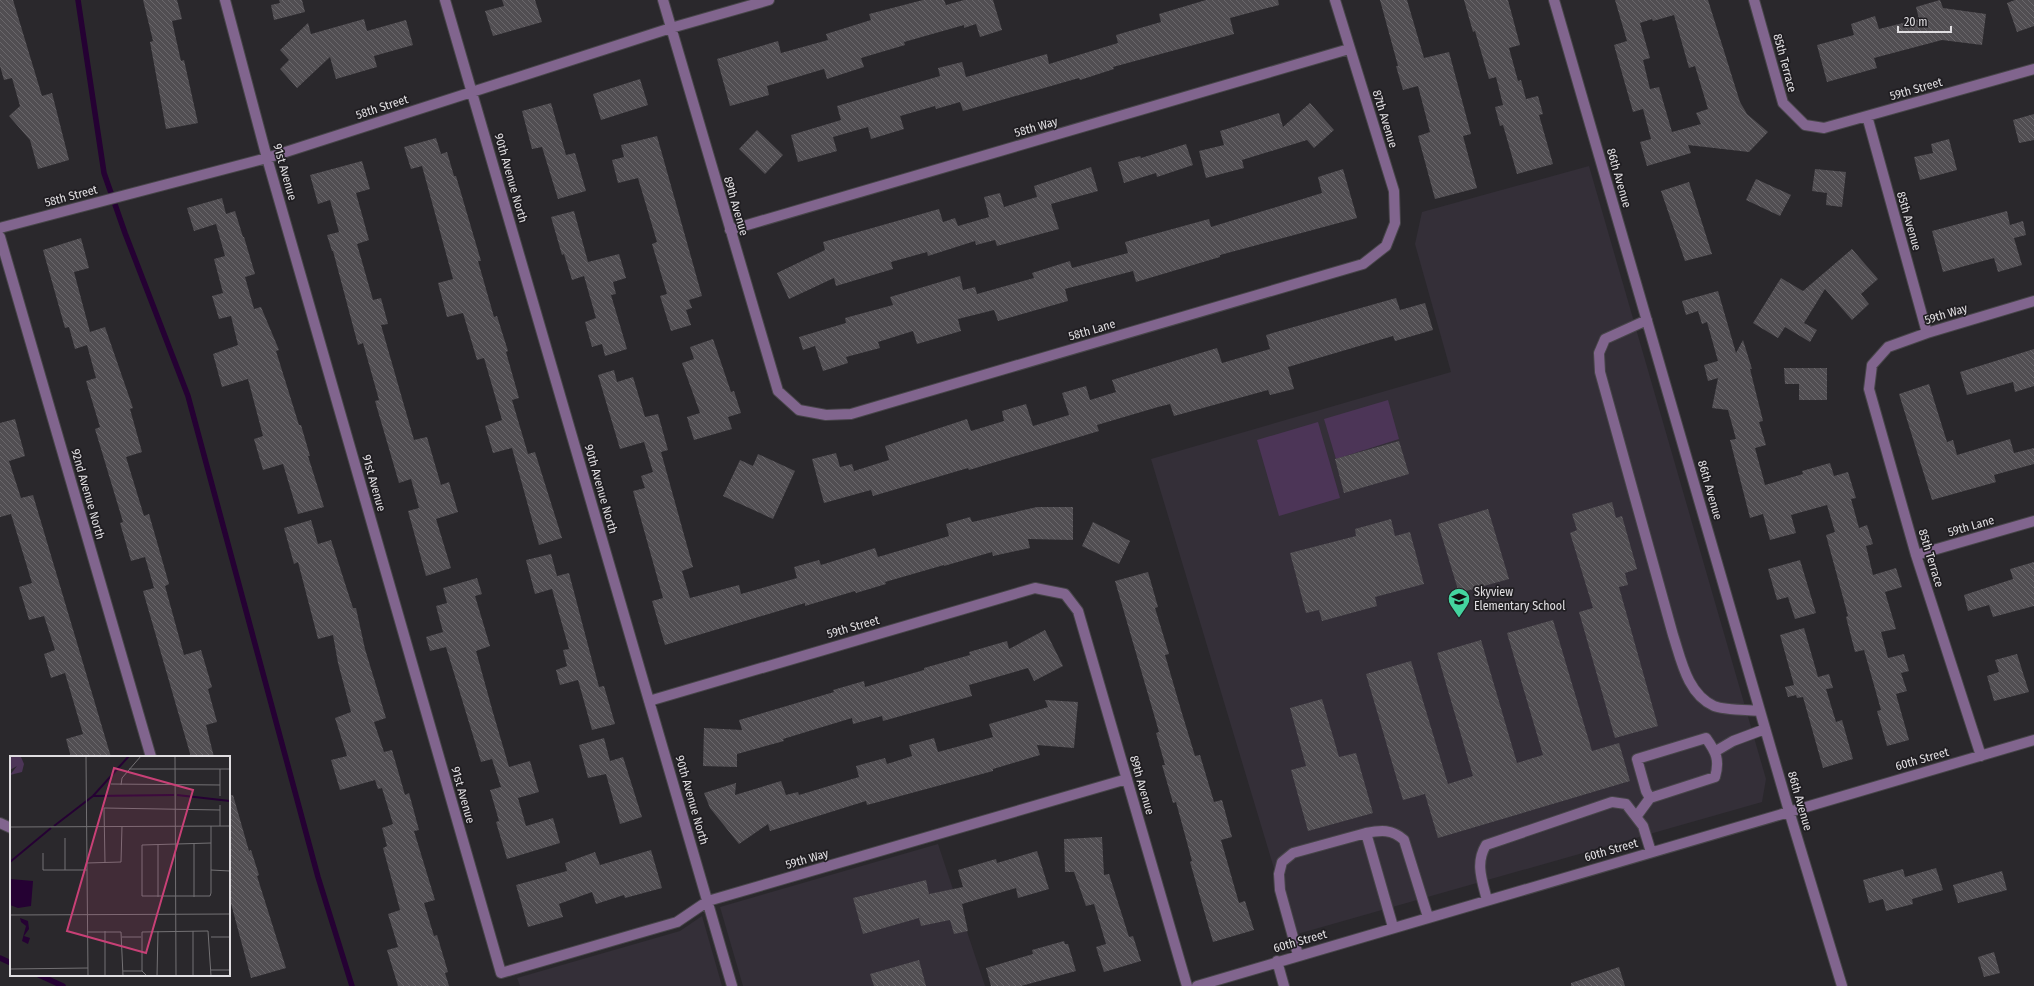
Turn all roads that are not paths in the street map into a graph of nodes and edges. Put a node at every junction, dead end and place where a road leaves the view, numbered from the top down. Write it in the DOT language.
graph roads {
  1 [pos="225,0"];
  2 [pos="445,0"];
  3 [pos="663,0"];
  4 [pos="769,0"];
  5 [pos="1335,0"];
  6 [pos="1554,0"];
  7 [pos="1754,0"];
  8 [pos="671,28"];
  9 [pos="1349,49"];
  10 [pos="2034,69"];
  11 [pos="472,91"];
  12 [pos="1867,116"];
  13 [pos="1805,125"];
  14 [pos="267,158"];
  15 [pos="0,228"];
  16 [pos="730,230"];
  17 [pos="0,237"];
  18 [pos="1386,246"];
  19 [pos="2034,301"];
  20 [pos="1647,320"];
  21 [pos="1927,333"];
  22 [pos="1872,365"];
  23 [pos="799,410"];
  24 [pos="2034,521"];
  25 [pos="1916,555"];
  26 [pos="1065,594"];
  27 [pos="649,701"];
  28 [pos="1760,711"];
  29 [pos="1766,729"];
  30 [pos="2034,740"];
  31 [pos="1716,751"];
  32 [pos="151,756"];
  33 [pos="1981,756"];
  34 [pos="1127,779"];
  35 [pos="1650,798"];
  36 [pos="1789,811"];
  37 [pos="1636,817"];
  38 [pos="0,823"];
  39 [pos="10,828"];
  40 [pos="1366,833"];
  41 [pos="1651,852"];
  42 [pos="1487,900"];
  43 [pos="708,901"];
  44 [pos="1428,917"];
  45 [pos="1393,927"];
  46 [pos="1298,955"];
  47 [pos="1277,961"];
  48 [pos="501,973"];
  49 [pos="732,986"];
  50 [pos="1187,986"];
  51 [pos="1197,986"];
  52 [pos="1284,986"];
  53 [pos="1842,986"];
  1 -- 14 [label="street, 91st Avenue"];
  2 -- 11 [label="street, 90th Avenue North"];
  3 -- 8 [label="street, 89th Avenue"];
  4 -- 8 [label="street, 58th Street"];
  5 -- 9 [label="street, 87th Avenue"];
  6 -- 20 [label="street, 86th Avenue"];
  7 -- 13 [label="street, 85th Terrace"];
  8 -- 11 [label="street, 58th Street"];
  8 -- 16 [label="street, 89th Avenue"];
  9 -- 16 [label="street, 58th Way"];
  9 -- 18 [label="street, 87th Avenue"];
  10 -- 12 [label="street, 59th Street"];
  11 -- 14 [label="street, 58th Street"];
  11 -- 27 [label="street, 90th Avenue North"];
  12 -- 13 [label="street, 59th Street"];
  12 -- 21 [label="street, 85th Avenue"];
  14 -- 15 [label="street, 58th Street"];
  14 -- 48 [label="street, 91st Avenue"];
  16 -- 23 [label="street, 89th Avenue"];
  17 -- 32 [label="street, 92nd Avenue North"];
  18 -- 23 [label="street, 58th Lane"];
  19 -- 21 [label="street, 59th Way"];
  20 -- 28 [label="street, 86th Avenue"];
  20 -- 28 [label="street"];
  21 -- 22 [label="street, 59th Way"];
  22 -- 25 [label="street, 85th Terrace"];
  24 -- 25 [label="street, 59th Lane"];
  25 -- 33 [label="street, 85th Terrace"];
  26 -- 27 [label="street, 59th Street"];
  26 -- 34 [label="street, 89th Avenue"];
  27 -- 43 [label="street, 90th Avenue North"];
  28 -- 29 [label="street, 86th Avenue"];
  29 -- 31 [label="street"];
  29 -- 36 [label="street, 86th Avenue"];
  30 -- 33 [label="street, 60th Street"];
  31 -- 35 [label="street"];
  31 -- 35 [label="street"];
  33 -- 36 [label="street, 60th Street"];
  34 -- 43 [label="street, 59th Way"];
  34 -- 50 [label="street, 89th Avenue"];
  35 -- 37 [label="street"];
  36 -- 41 [label="street, 60th Street"];
  36 -- 53 [label="street, 86th Avenue"];
  37 -- 41 [label="street"];
  37 -- 42 [label="street"];
  38 -- 39 [label="street"];
  40 -- 44 [label="street"];
  40 -- 45 [label="street"];
  40 -- 46 [label="street"];
  41 -- 42 [label="street, 60th Street"];
  42 -- 44 [label="street, 60th Street"];
  43 -- 48 [label="street, 59th Way"];
  43 -- 49 [label="street, 90th Avenue North"];
  44 -- 45 [label="street, 60th Street"];
  45 -- 46 [label="street, 60th Street"];
  46 -- 47 [label="street, 60th Street"];
  47 -- 51 [label="street, 60th Street"];
  47 -- 52 [label="street"];
}
